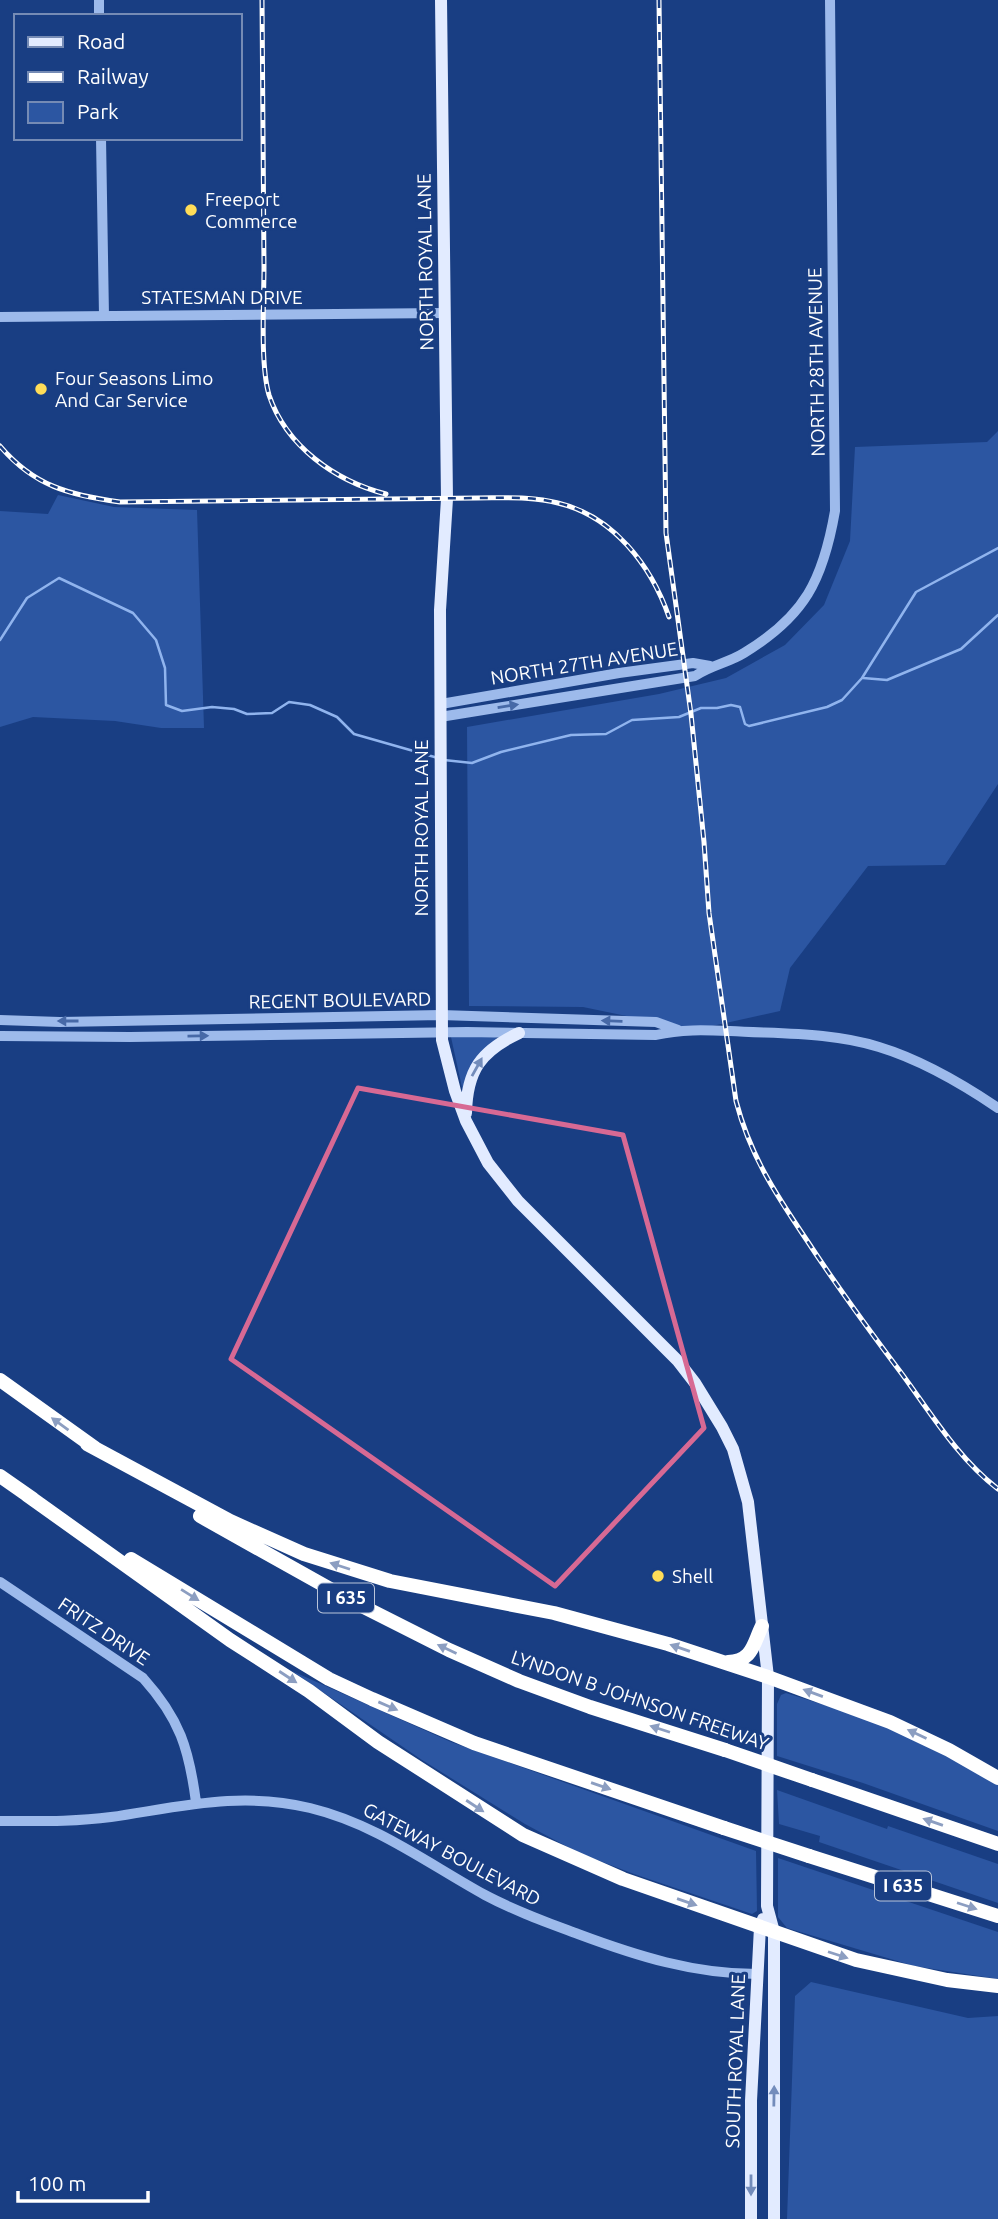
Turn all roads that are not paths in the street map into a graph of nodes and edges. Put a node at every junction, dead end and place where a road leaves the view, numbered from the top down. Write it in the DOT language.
graph roads {
  1 [pos="441,0"];
  2 [pos="830,0"];
  3 [pos="101,140"];
  4 [pos="445,313"];
  5 [pos="104,316"];
  6 [pos="0,317"];
  7 [pos="710,666"];
  8 [pos="619,673"];
  9 [pos="622,688"];
  10 [pos="441,710"];
  11 [pos="441,1016"];
  12 [pos="0,1020"];
  13 [pos="679,1030"];
  14 [pos="442,1032"];
  15 [pos="519,1033"];
  16 [pos="0,1036"];
  17 [pos="998,1108"];
  18 [pos="466,1121"];
  19 [pos="0,1380"];
  20 [pos="88,1444"];
  21 [pos="0,1476"];
  22 [pos="27,1495"];
  23 [pos="756,1552"];
  24 [pos="0,1582"];
  25 [pos="762,1626"];
  26 [pos="721,1662"];
  27 [pos="768,1676"];
  28 [pos="998,1778"];
  29 [pos="196,1802"];
  30 [pos="0,1821"];
  31 [pos="998,1844"];
  32 [pos="998,1916"];
  33 [pos="767,1930"];
  34 [pos="757,1974"];
  35 [pos="998,1986"];
  36 [pos="754,2044"];
  37 [pos="775,2044"];
  38 [pos="751,2147"];
  39 [pos="774,2147"];
  40 [pos="751,2219"];
  41 [pos="774,2219"];
  1 -- 4 [label="main road, NORTH ROYAL LANE"];
  2 -- 7 [label="street, NORTH 28TH AVENUE"];
  3 -- 5 [label="street"];
  4 -- 5 [label="street, STATESMAN DRIVE"];
  4 -- 10 [label="main road, NORTH ROYAL LANE"];
  5 -- 6 [label="street, STATESMAN DRIVE"];
  7 -- 8 [label="street, NORTH 27TH AVENUE"];
  7 -- 9 [label="street, NORTH 27TH AVENUE"];
  8 -- 9 [label="street"];
  8 -- 10 [label="street, NORTH 27TH AVENUE"];
  10 -- 9 [label="street, NORTH 27TH AVENUE, one-way"];
  10 -- 11 [label="main road, NORTH ROYAL LANE"];
  11 -- 12 [label="street, REGENT BOULEVARD, one-way"];
  13 -- 11 [label="street, REGENT BOULEVARD, one-way"];
  11 -- 14 [label="main road, NORTH ROYAL LANE"];
  13 -- 15 [label="street, REGENT BOULEVARD"];
  13 -- 17 [label="street, REGENT BOULEVARD"];
  14 -- 15 [label="street, REGENT BOULEVARD"];
  16 -- 14 [label="street, REGENT BOULEVARD, one-way"];
  14 -- 18 [label="main road, NORTH ROYAL LANE"];
  18 -- 15 [label="main road, one-way"];
  18 -- 23 [label="main road, NORTH ROYAL LANE"];
  20 -- 19 [label="highway, LYNDON B JOHNSON FREEWAY / I 635, one-way"];
  26 -- 20 [label="highway, one-way"];
  31 -- 20 [label="highway, LYNDON B JOHNSON FREEWAY / I 635, one-way, bridge"];
  21 -- 22 [label="highway, I 635"];
  22 -- 32 [label="highway, I 635, one-way, bridge"];
  22 -- 33 [label="highway, one-way"];
  23 -- 25 [label="main road, SOUTH ROYAL LANE"];
  24 -- 29 [label="street, FRITZ DRIVE"];
  25 -- 26 [label="highway"];
  25 -- 27 [label="main road, SOUTH ROYAL LANE"];
  26 -- 27 [label="highway"];
  28 -- 27 [label="highway, one-way"];
  27 -- 33 [label="main road, SOUTH ROYAL LANE"];
  29 -- 30 [label="street, GATEWAY BOULEVARD"];
  29 -- 34 [label="street, GATEWAY BOULEVARD"];
  33 -- 34 [label="main road, SOUTH ROYAL LANE"];
  33 -- 35 [label="highway, one-way"];
  33 -- 37 [label="main road, SOUTH ROYAL LANE"];
  34 -- 36 [label="main road, SOUTH ROYAL LANE"];
  36 -- 37 [label="main road"];
  36 -- 38 [label="main road, SOUTH ROYAL LANE"];
  39 -- 37 [label="main road, SOUTH ROYAL LANE, one-way"];
  38 -- 39 [label="main road"];
  38 -- 40 [label="main road, SOUTH ROYAL LANE, one-way"];
  39 -- 41 [label="main road, SOUTH ROYAL LANE"];
}
